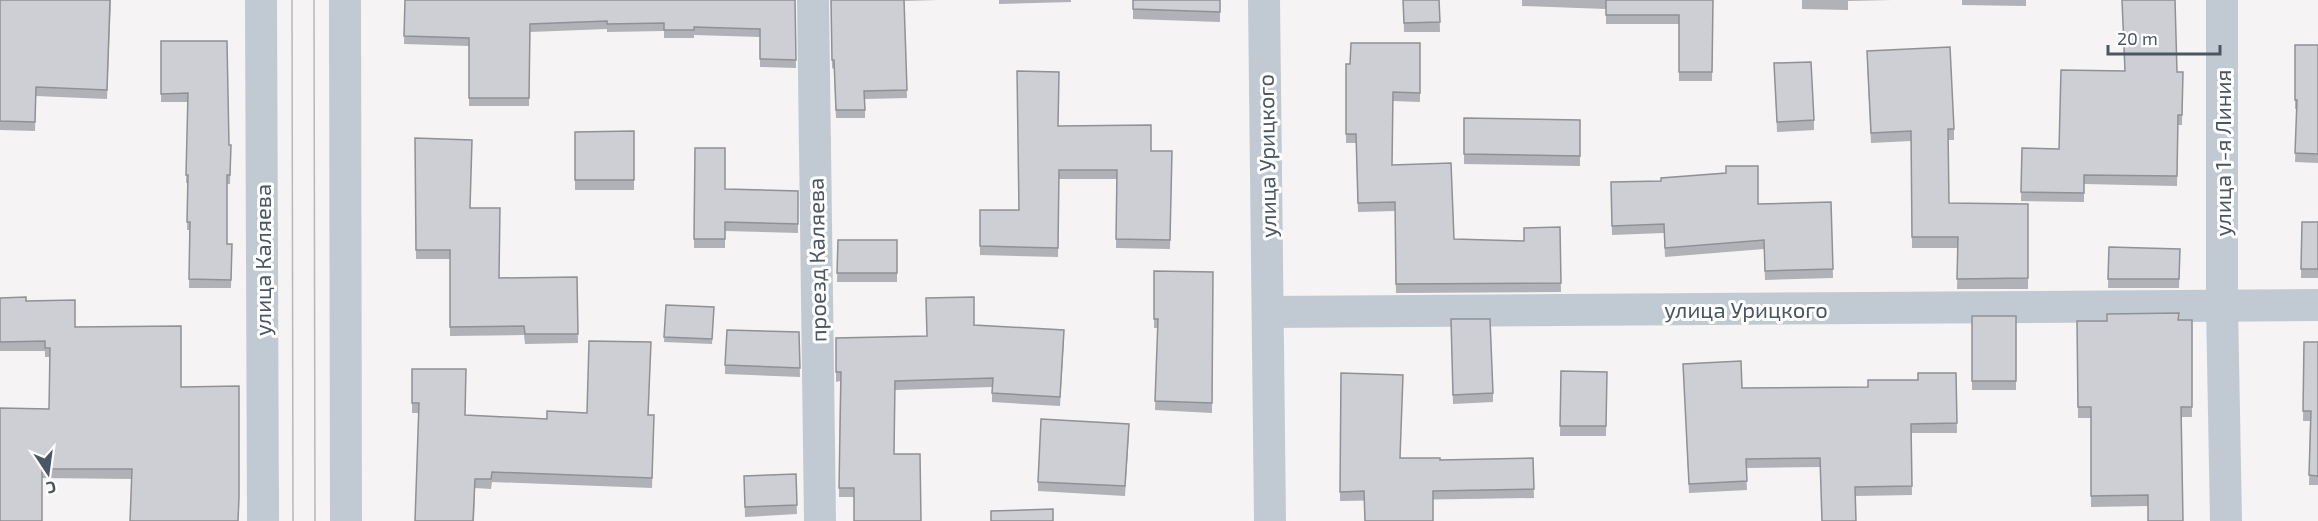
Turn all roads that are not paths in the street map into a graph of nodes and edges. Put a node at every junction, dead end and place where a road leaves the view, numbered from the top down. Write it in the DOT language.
graph roads {
  1 [pos="261,0"];
  2 [pos="345,0"];
  3 [pos="813,0"];
  4 [pos="1264,0"];
  5 [pos="2222,0"];
  6 [pos="2222,305"];
  7 [pos="2318,305"];
  8 [pos="1269,312"];
  9 [pos="263,521"];
  10 [pos="346,521"];
  11 [pos="819,521"];
  12 [pos="1270,521"];
  13 [pos="2226,521"];
  1 -- 9 [label="street, улица Каляева"];
  2 -- 10 [label="street"];
  3 -- 11 [label="street, проезд Каляева"];
  4 -- 8 [label="street, улица Урицкого"];
  5 -- 6 [label="street, улица 1-я Линия"];
  6 -- 7 [label="street"];
  6 -- 8 [label="street, улица Урицкого"];
  6 -- 13 [label="street, улица 1-я Линия"];
  8 -- 12 [label="street, улица Урицкого"];
}
